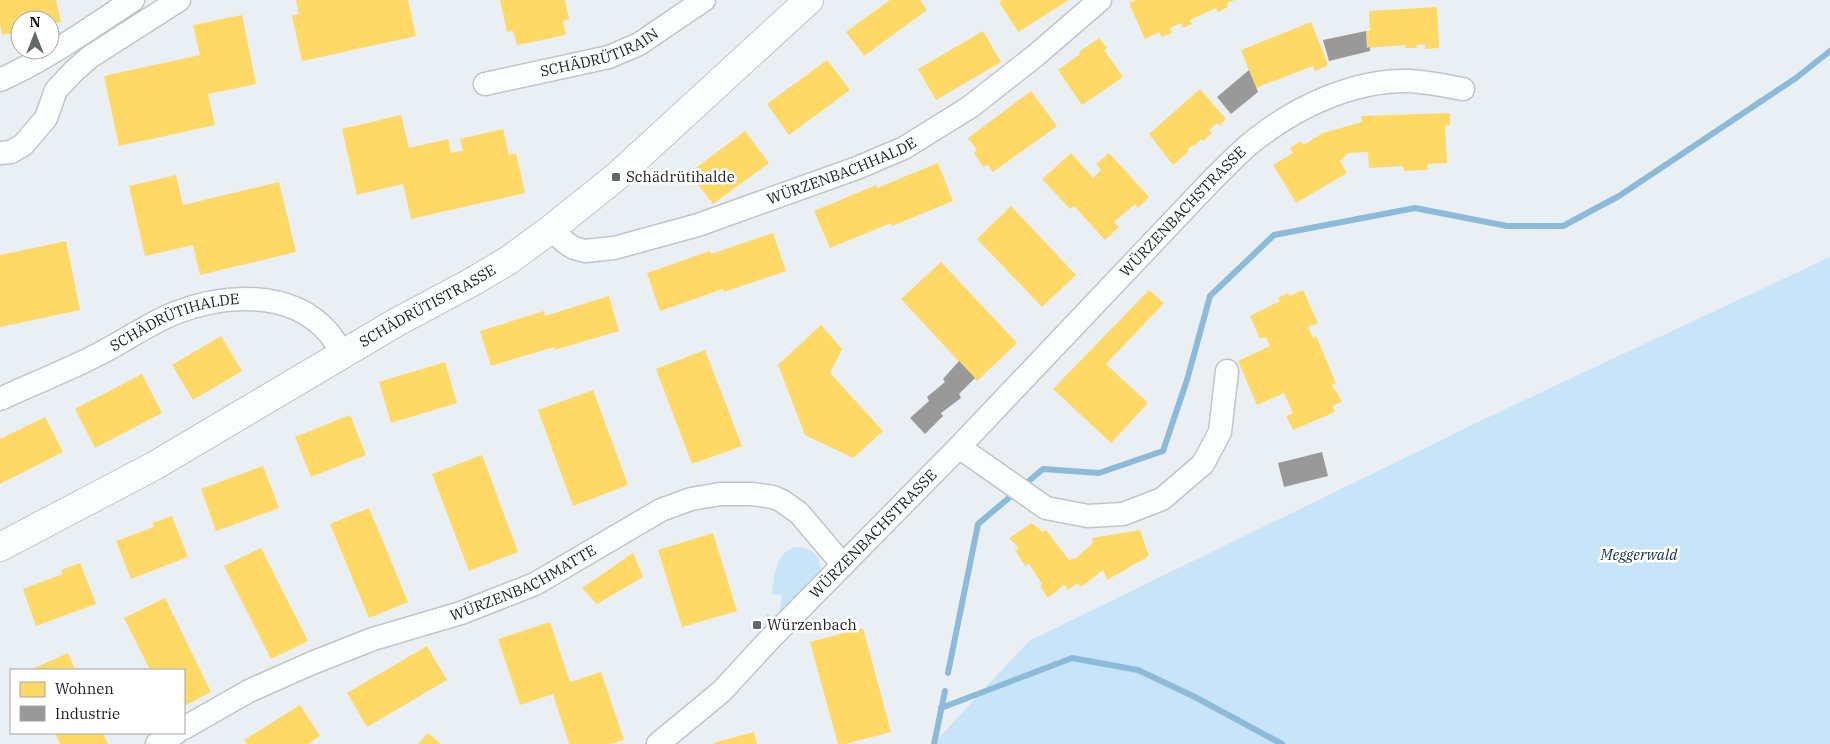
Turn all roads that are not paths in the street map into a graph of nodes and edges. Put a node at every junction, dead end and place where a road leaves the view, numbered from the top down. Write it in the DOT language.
graph roads {
  1 [pos="133,0"];
  2 [pos="179,0"];
  3 [pos="704,0"];
  4 [pos="809,0"];
  5 [pos="1100,0"];
  6 [pos="0,80"];
  7 [pos="485,84"];
  8 [pos="1463,89"];
  9 [pos="0,153"];
  10 [pos="551,229"];
  11 [pos="342,354"];
  12 [pos="1227,371"];
  13 [pos="0,399"];
  14 [pos="959,447"];
  15 [pos="0,547"];
  16 [pos="843,565"];
  17 [pos="185,727"];
  18 [pos="174,734"];
  19 [pos="157,744"];
  20 [pos="658,744"];
  1 -- 6 [label="street"];
  2 -- 9 [label="street"];
  3 -- 7 [label="street, SCHÄDRÜTIRAIN"];
  4 -- 10 [label="main road, SCHÄDRÜTISTRASSE"];
  5 -- 10 [label="street, WÜRZENBACHHALDE"];
  8 -- 14 [label="street, WÜRZENBACHSTRASSE"];
  10 -- 11 [label="main road, SCHÄDRÜTISTRASSE"];
  11 -- 13 [label="street, SCHÄDRÜTIHALDE"];
  11 -- 15 [label="main road, SCHÄDRÜTISTRASSE"];
  12 -- 14 [label="street"];
  14 -- 16 [label="street, WÜRZENBACHSTRASSE"];
  16 -- 17 [label="street, WÜRZENBACHMATTE"];
  16 -- 20 [label="street, WÜRZENBACHSTRASSE"];
  18 -- 19 [label="street"];
}
